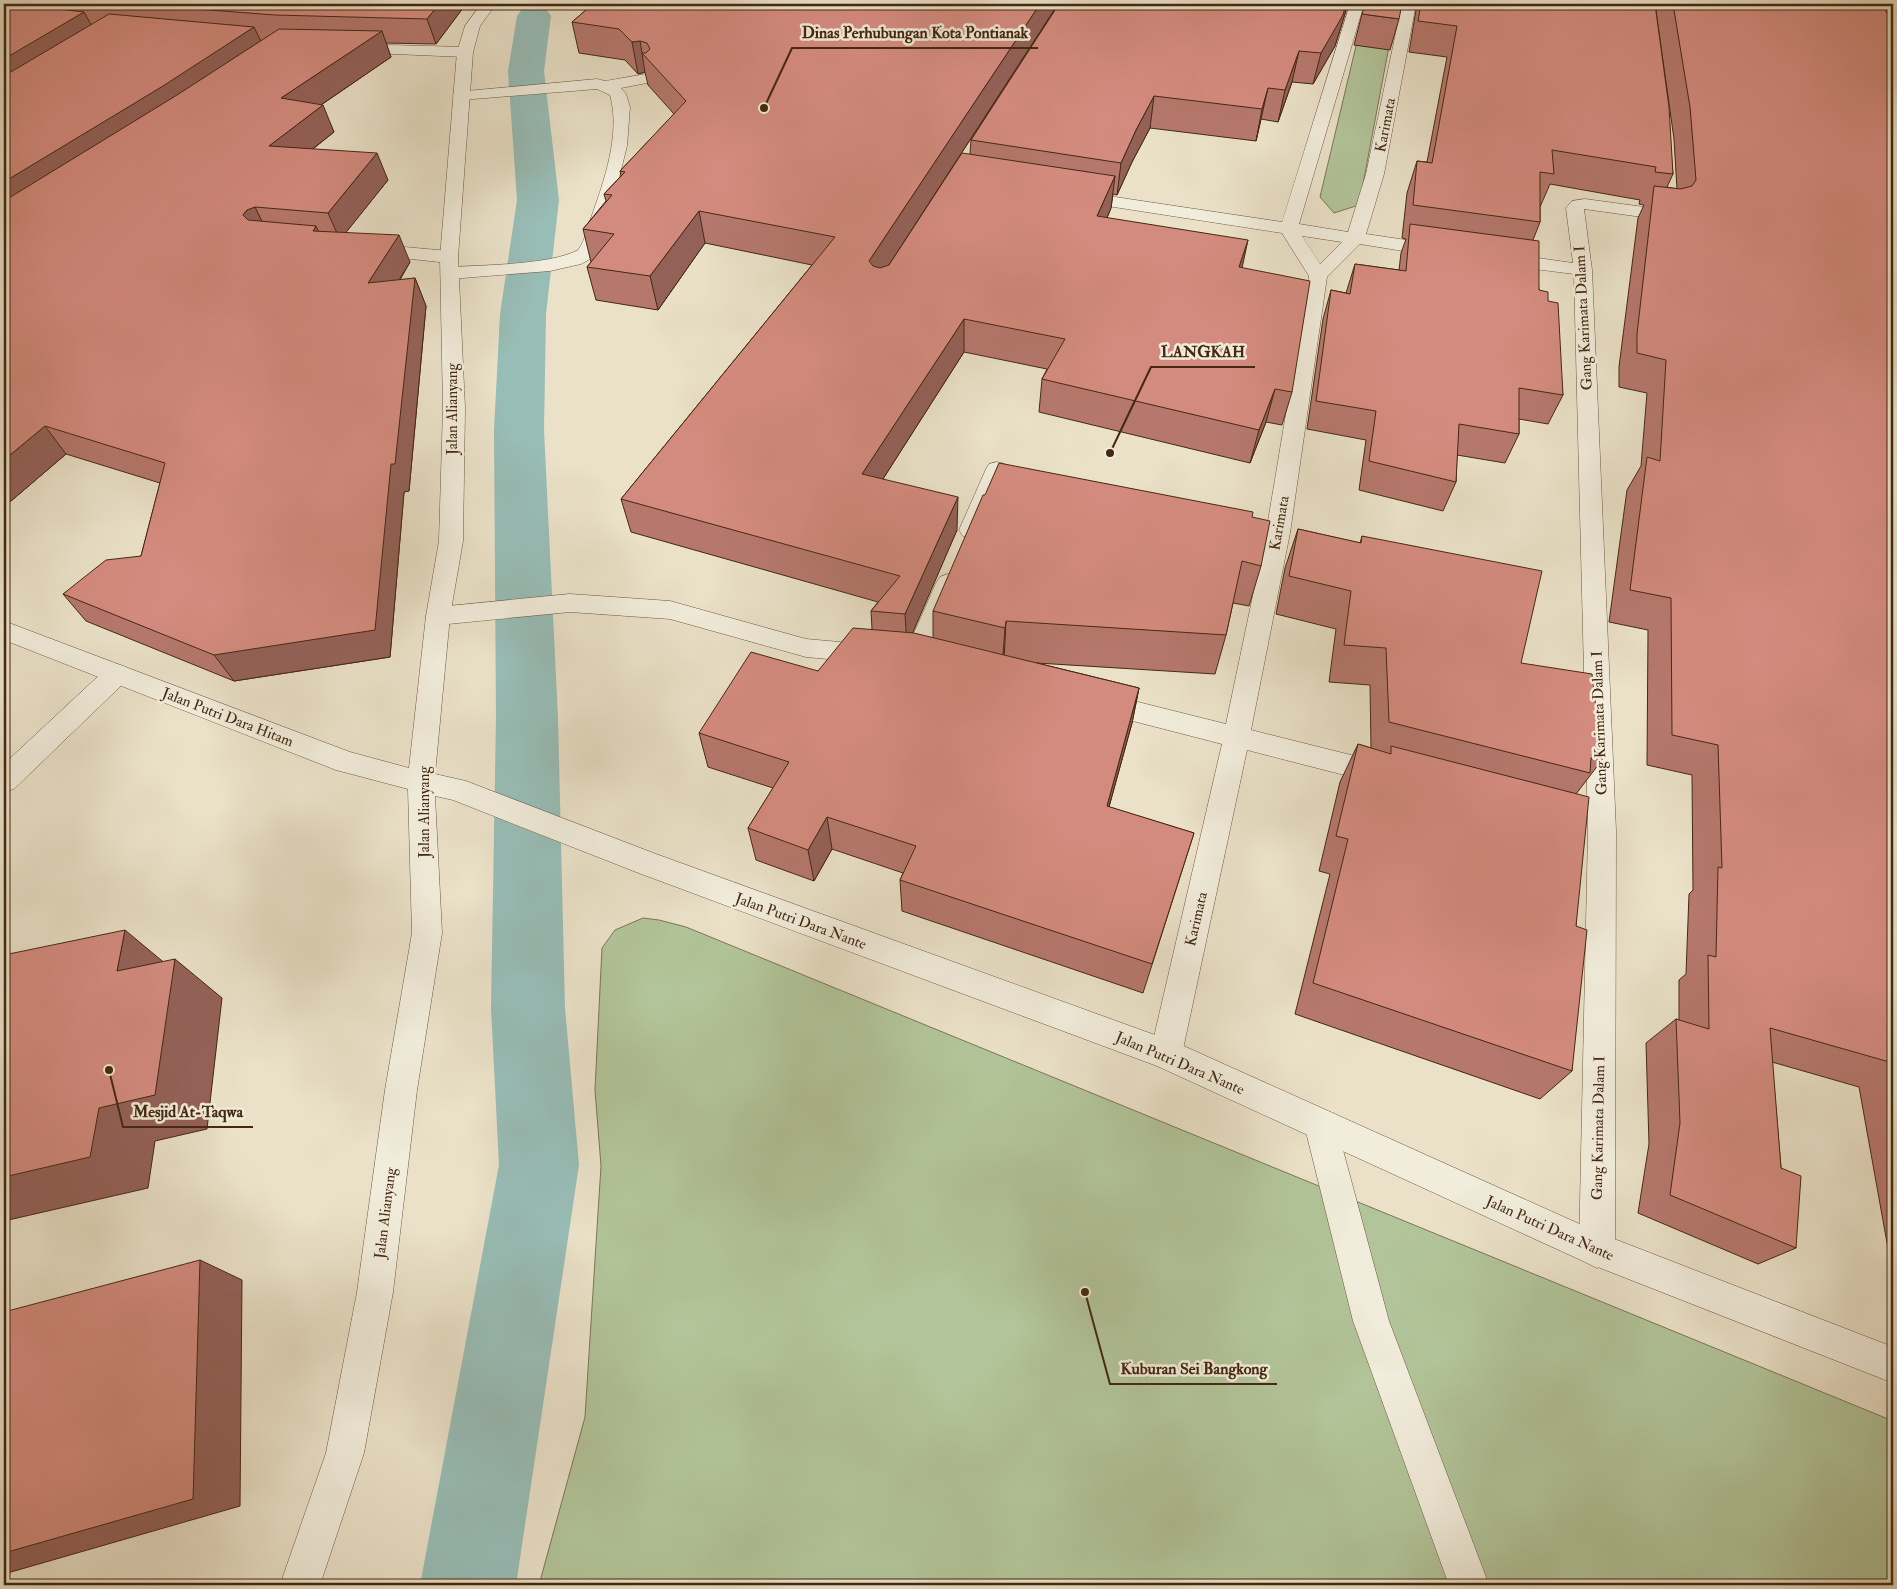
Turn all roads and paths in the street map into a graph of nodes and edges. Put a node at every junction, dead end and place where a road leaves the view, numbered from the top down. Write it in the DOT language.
graph roads {
  1 [pos="489,4"];
  2 [pos="1357,4"];
  3 [pos="1409,4"];
  4 [pos="336,49"];
  5 [pos="465,52"];
  6 [pos="646,79"];
  7 [pos="604,86"];
  8 [pos="472,94"];
  9 [pos="1667,185"];
  10 [pos="1054,192"];
  11 [pos="1289,229"];
  12 [pos="1355,239"];
  13 [pos="354,249"];
  14 [pos="1459,253"];
  15 [pos="1488,257"];
  16 [pos="450,265"];
  17 [pos="1583,270"];
  18 [pos="1318,276"];
  19 [pos="996,469"];
  20 [pos="438,616"];
  21 [pos="4,630"];
  22 [pos="117,674"];
  23 [pos="1076,697"];
  24 [pos="1237,736"];
  25 [pos="4,781"];
  26 [pos="1410,781"];
  27 [pos="421,782"];
  28 [pos="456,789"];
  29 [pos="1574,824"];
  30 [pos="1602,831"];
  31 [pos="1166,1054"];
  32 [pos="1320,1124"];
  33 [pos="1597,1250"];
  34 [pos="1893,1365"];
  35 [pos="300,1585"];
  36 [pos="1469,1585"];
  1 -- 5 [label="street, Jalan Alianyang"];
  2 -- 11 [label="street"];
  3 -- 12 [label="street, Karimata"];
  4 -- 5 [label="street"];
  5 -- 8 [label="street, Jalan Alianyang"];
  6 -- 7 [label="street"];
  7 -- 8 [label="street"];
  7 -- 16 [label="street"];
  8 -- 16 [label="street, Jalan Alianyang"];
  9 -- 17 [label="street, Gang Karimata Dalam I"];
  10 -- 11 [label="street"];
  11 -- 12 [label="street"];
  11 -- 18 [label="street"];
  12 -- 14 [label="street"];
  12 -- 18 [label="street, Karimata"];
  13 -- 16 [label="street"];
  15 -- 17 [label="street"];
  16 -- 20 [label="street, Jalan Alianyang"];
  17 -- 30 [label="street, Gang Karimata Dalam I"];
  18 -- 24 [label="street, Karimata"];
  19 -- 20 [label="street"];
  20 -- 27 [label="street, Jalan Alianyang"];
  21 -- 22 [label="street, Jalan Putri Dara Hitam"];
  22 -- 25 [label="street"];
  22 -- 27 [label="street, Jalan Putri Dara Hitam"];
  23 -- 24 [label="street"];
  24 -- 26 [label="street"];
  24 -- 31 [label="street, Karimata"];
  27 -- 28 [label="street, Jalan Putri Dara Hitam"];
  27 -- 35 [label="street, Jalan Alianyang"];
  28 -- 31 [label="street, Jalan Putri Dara Nante"];
  29 -- 30 [label="street"];
  30 -- 33 [label="street, Gang Karimata Dalam I"];
  31 -- 32 [label="street, Jalan Putri Dara Nante"];
  32 -- 33 [label="street, Jalan Putri Dara Nante"];
  32 -- 36 [label="street"];
  33 -- 34 [label="street, Jalan Putri Dara Nante"];
}
